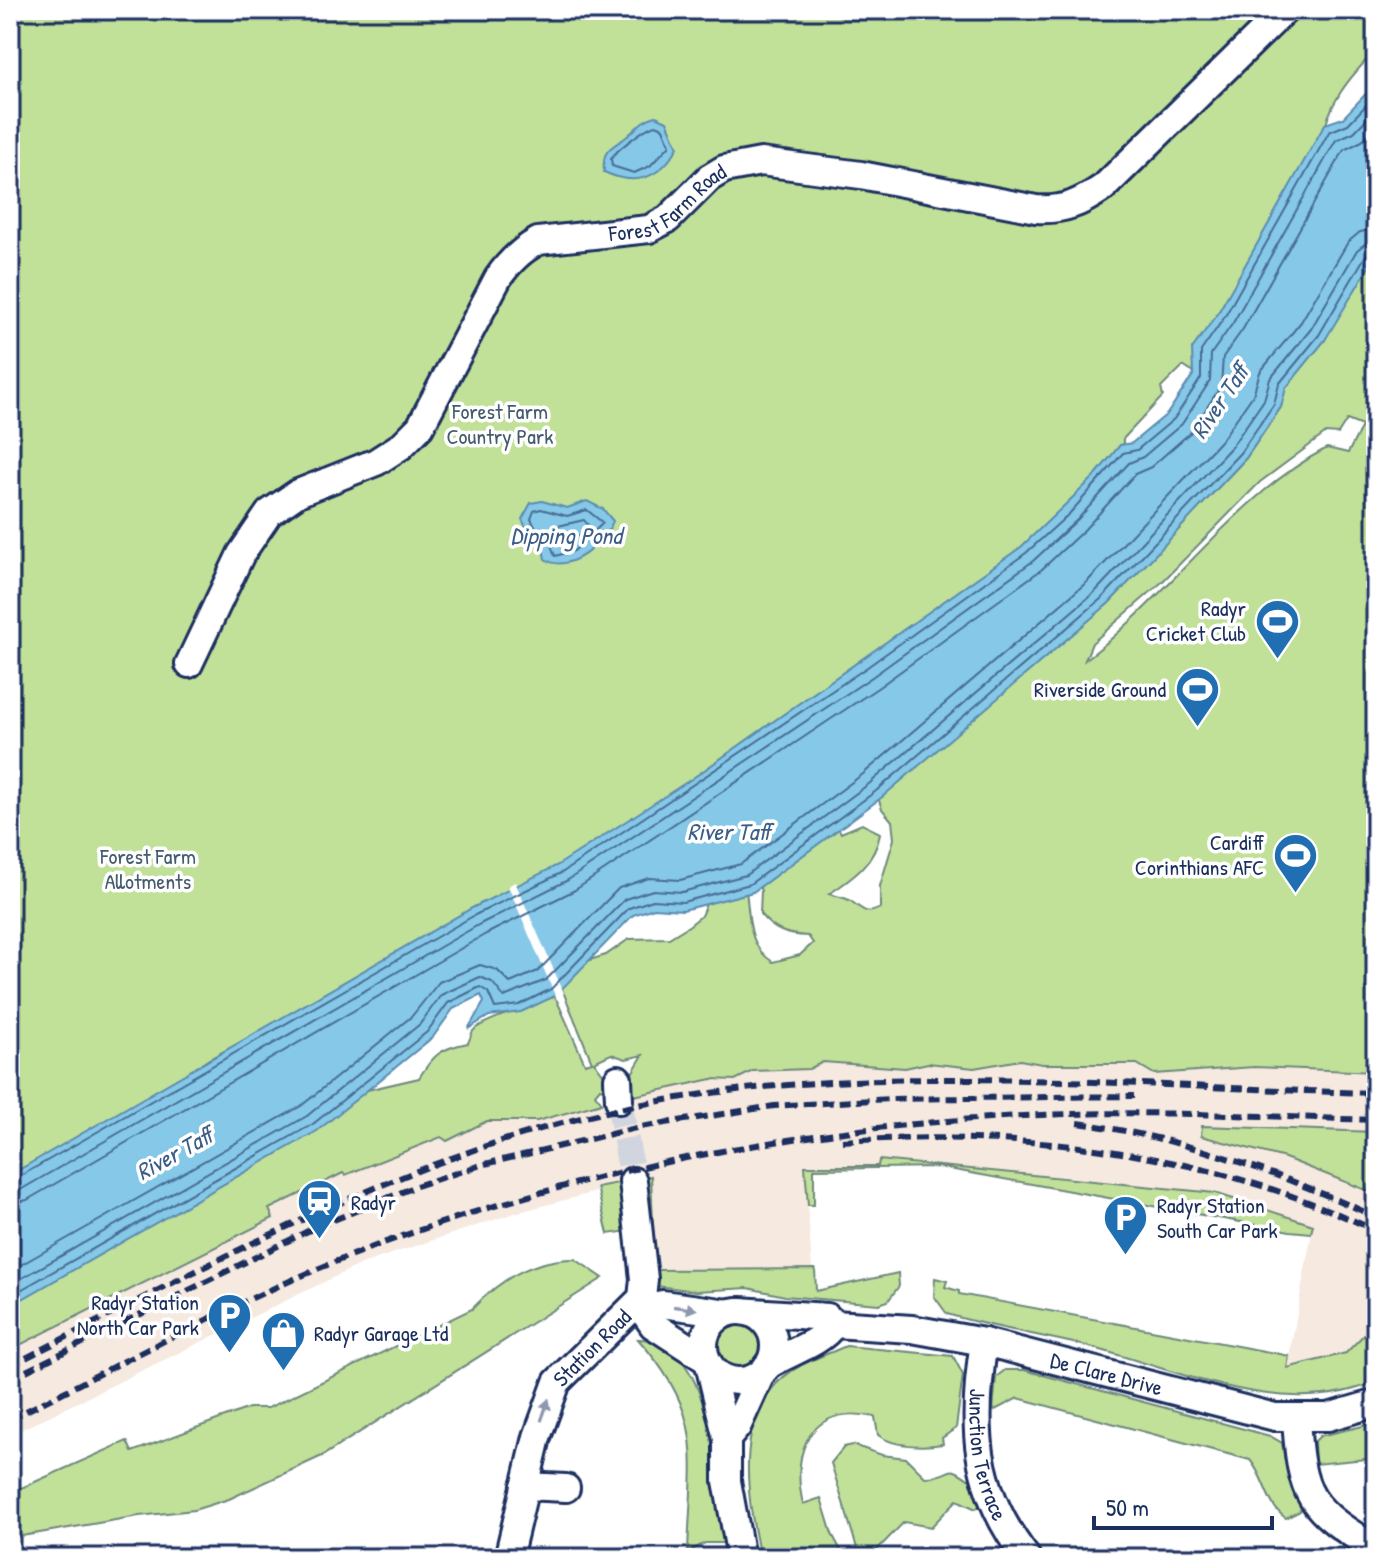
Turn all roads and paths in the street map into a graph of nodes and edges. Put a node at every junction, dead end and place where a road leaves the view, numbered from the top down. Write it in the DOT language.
graph roads {
  1 [pos="1285,10"];
  2 [pos="189,664"];
  3 [pos="633,1181"];
  4 [pos="641,1307"];
  5 [pos="734,1312"];
  6 [pos="834,1324"];
  7 [pos="984,1342"];
  8 [pos="708,1362"];
  9 [pos="765,1369"];
  10 [pos="1376,1403"];
  11 [pos="1296,1419"];
  12 [pos="727,1439"];
  13 [pos="525,1486"];
  14 [pos="566,1488"];
  15 [pos="1376,1549"];
  16 [pos="508,1558"];
  17 [pos="741,1558"];
  18 [pos="1027,1558"];
  1 -- 2 [label="street, Forest Farm Road"];
  3 -- 4 [label="street, Station Road"];
  4 -- 5 [label="street, Station Road, one-way"];
  4 -- 8 [label="street, Station Road"];
  13 -- 4 [label="street, Station Road, one-way"];
  5 -- 6 [label="street, De Clare Drive"];
  5 -- 8 [label="street"];
  5 -- 9 [label="street"];
  6 -- 7 [label="street, De Clare Drive"];
  6 -- 9 [label="street"];
  7 -- 11 [label="street, De Clare Drive"];
  7 -- 18 [label="street, Junction Terrace"];
  8 -- 9 [label="street"];
  8 -- 12 [label="street"];
  9 -- 12 [label="street"];
  10 -- 11 [label="street, De Clare Drive"];
  11 -- 15 [label="street"];
  12 -- 17 [label="street"];
  13 -- 14 [label="street"];
  13 -- 16 [label="street, Station Road"];
}
